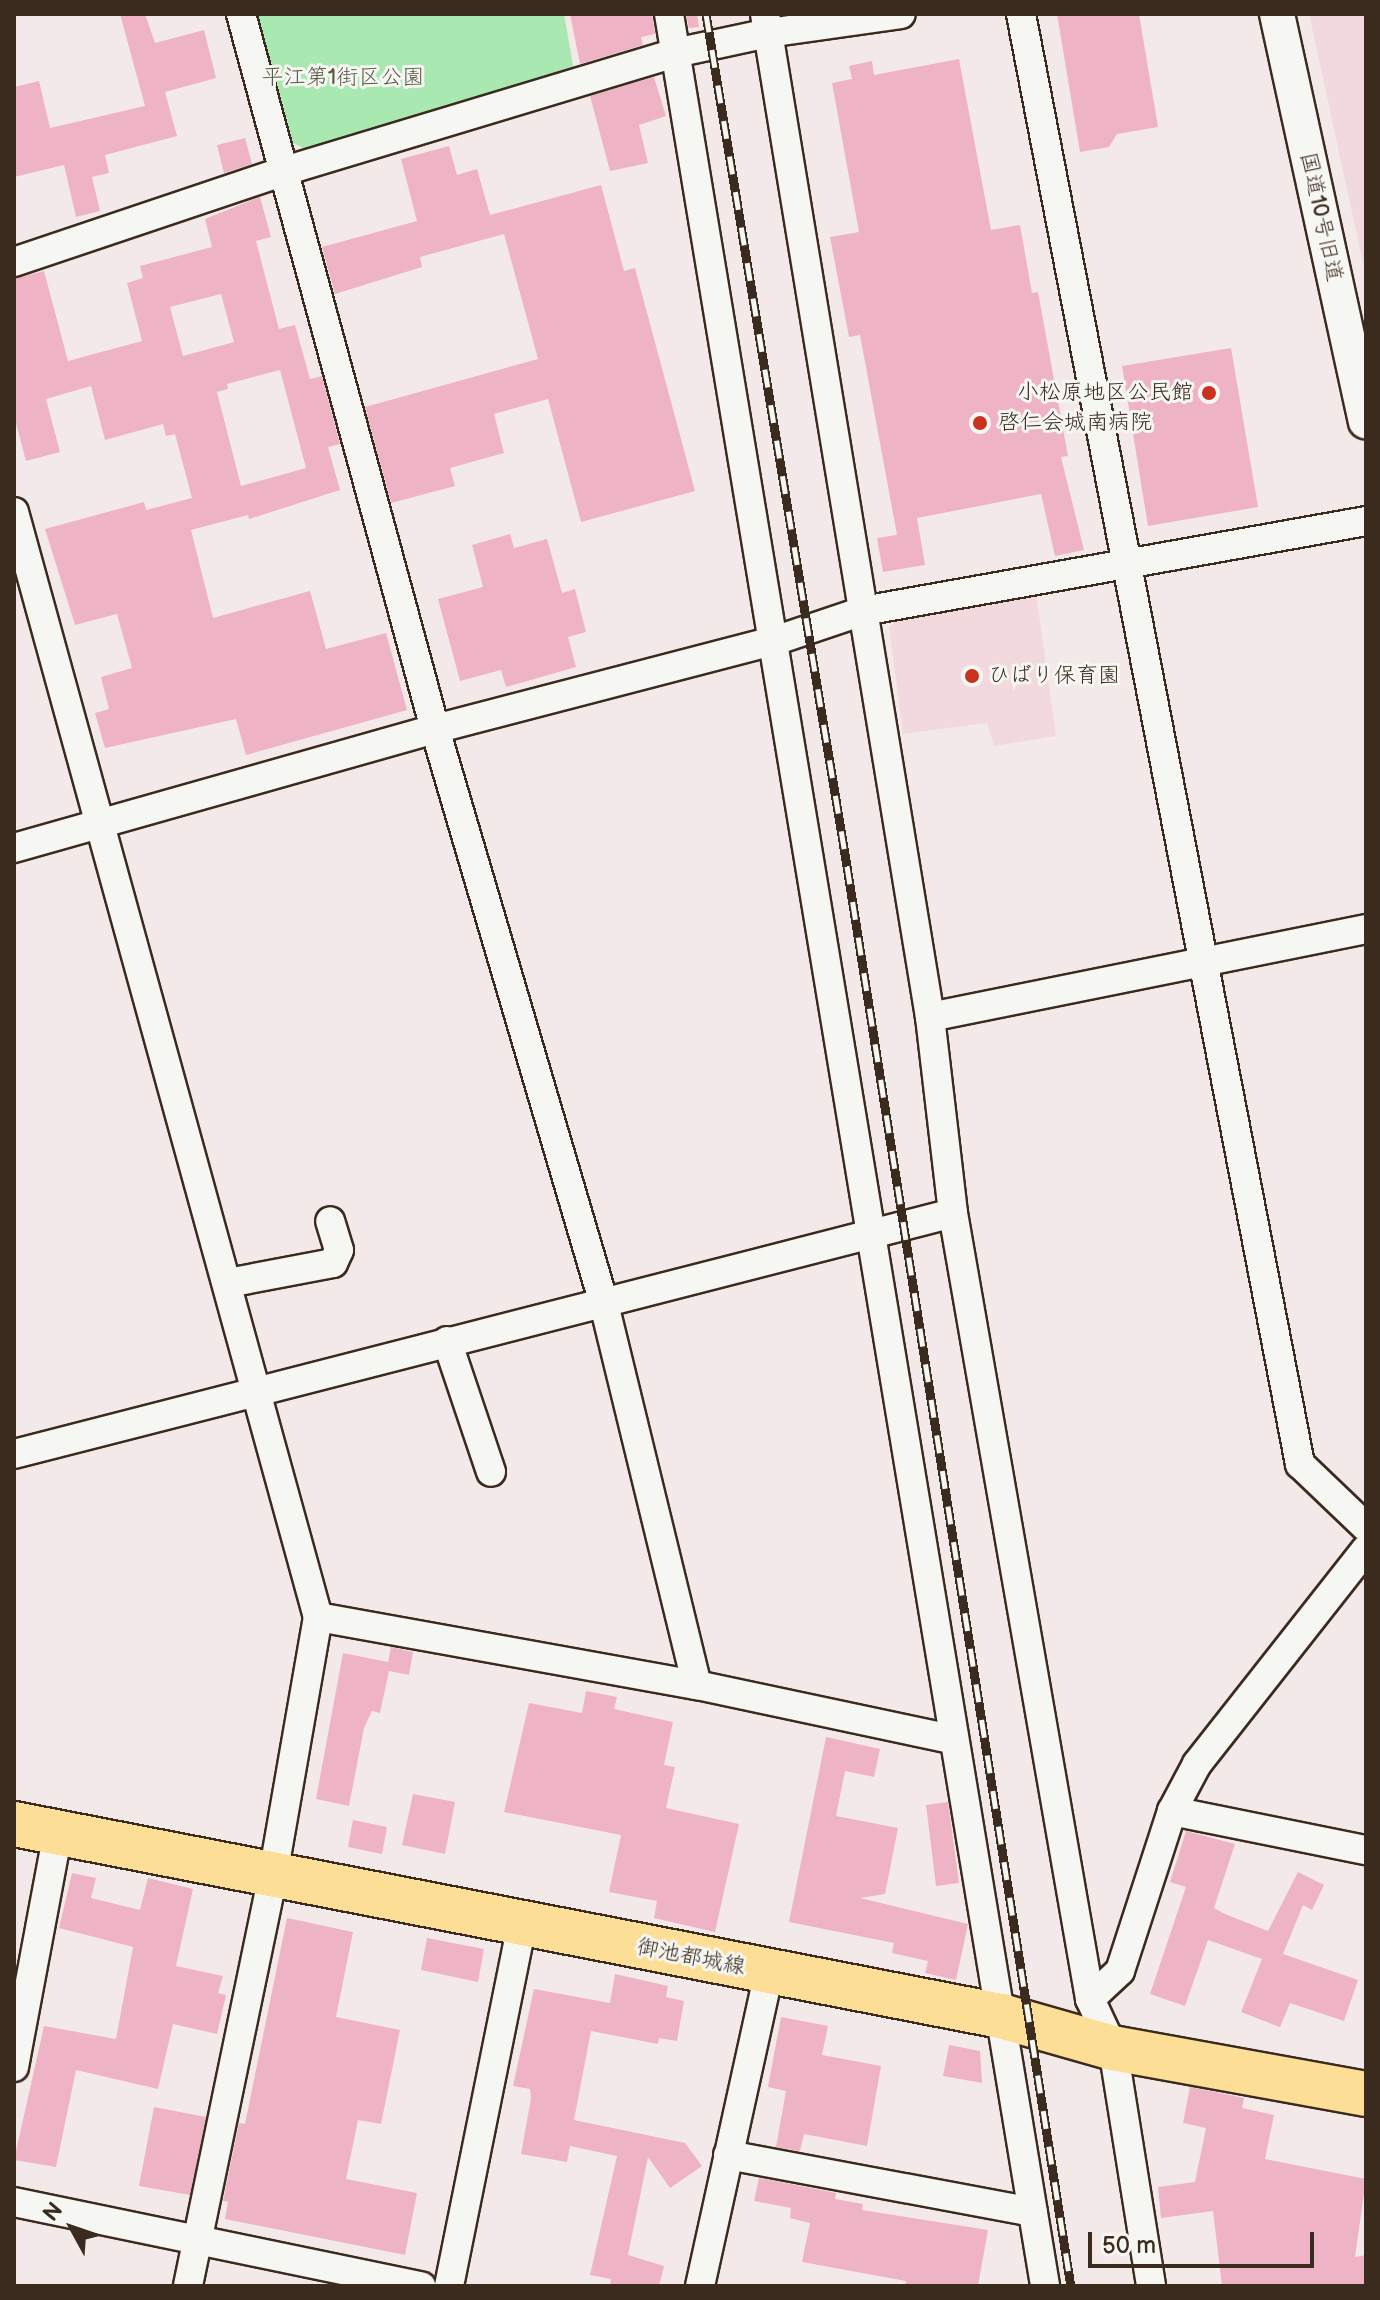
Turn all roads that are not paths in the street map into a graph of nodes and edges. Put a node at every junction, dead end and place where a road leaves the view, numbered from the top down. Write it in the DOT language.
graph roads {
  1 [pos="241,14"];
  2 [pos="669,14"];
  3 [pos="901,14"];
  4 [pos="1021,14"];
  5 [pos="1277,14"];
  6 [pos="767,23"];
  7 [pos="675,53"];
  8 [pos="284,171"];
  9 [pos="14,262"];
  10 [pos="1366,421"];
  11 [pos="14,512"];
  12 [pos="1366,521"];
  13 [pos="1129,561"];
  14 [pos="863,611"];
  15 [pos="774,641"];
  16 [pos="435,729"];
  17 [pos="98,825"];
  18 [pos="14,848"];
  19 [pos="1366,929"];
  20 [pos="1207,962"];
  21 [pos="930,1017"];
  22 [pos="953,1213"];
  23 [pos="330,1221"];
  24 [pos="867,1231"];
  25 [pos="228,1283"];
  26 [pos="603,1300"];
  27 [pos="447,1341"];
  28 [pos="258,1390"];
  29 [pos="14,1454"];
  30 [pos="491,1472"];
  31 [pos="1366,1527"];
  32 [pos="1366,1549"];
  33 [pos="318,1617"];
  34 [pos="697,1685"];
  35 [pos="951,1739"];
  36 [pos="1172,1811"];
  37 [pos="14,1824"];
  38 [pos="58,1833"];
  39 [pos="1366,1850"];
  40 [pos="273,1875"];
  41 [pos="522,1924"];
  42 [pos="769,1972"];
  43 [pos="1090,1999"];
  44 [pos="1001,2016"];
  45 [pos="1113,2048"];
  46 [pos="14,2067"];
  47 [pos="1366,2094"];
  48 [pos="728,2155"];
  49 [pos="14,2202"];
  50 [pos="1033,2212"];
  51 [pos="197,2241"];
  52 [pos="188,2286"];
  53 [pos="421,2286"];
  54 [pos="449,2286"];
  55 [pos="700,2286"];
  56 [pos="1045,2286"];
  57 [pos="1151,2286"];
  1 -- 8 [label="street"];
  2 -- 7 [label="street"];
  3 -- 6 [label="street"];
  4 -- 13 [label="street"];
  5 -- 10 [label="street, 国道10号旧道"];
  6 -- 7 [label="street"];
  6 -- 14 [label="street"];
  7 -- 8 [label="street"];
  7 -- 15 [label="street"];
  8 -- 9 [label="street"];
  8 -- 16 [label="street"];
  11 -- 17 [label="street"];
  12 -- 13 [label="street"];
  13 -- 14 [label="street"];
  13 -- 20 [label="street"];
  14 -- 15 [label="street"];
  14 -- 21 [label="street"];
  15 -- 16 [label="street"];
  15 -- 24 [label="street"];
  16 -- 17 [label="street"];
  16 -- 26 [label="street"];
  17 -- 18 [label="street"];
  17 -- 25 [label="street"];
  19 -- 20 [label="street"];
  20 -- 21 [label="street"];
  20 -- 31 [label="street"];
  21 -- 22 [label="street"];
  22 -- 24 [label="street"];
  22 -- 43 [label="street"];
  23 -- 25 [label="street"];
  24 -- 26 [label="street"];
  24 -- 35 [label="street"];
  25 -- 28 [label="street"];
  26 -- 27 [label="street"];
  26 -- 34 [label="street"];
  27 -- 28 [label="street"];
  27 -- 30 [label="street"];
  28 -- 29 [label="street"];
  28 -- 33 [label="street"];
  32 -- 36 [label="street"];
  33 -- 34 [label="street"];
  33 -- 40 [label="street"];
  34 -- 35 [label="street"];
  35 -- 44 [label="street"];
  36 -- 39 [label="street"];
  36 -- 43 [label="street"];
  37 -- 38 [label="main road, 御池都城線"];
  38 -- 40 [label="main road, 御池都城線"];
  38 -- 46 [label="street"];
  40 -- 41 [label="main road, 御池都城線"];
  40 -- 51 [label="street"];
  41 -- 42 [label="main road, 御池都城線"];
  41 -- 54 [label="street"];
  42 -- 44 [label="main road, 御池都城線"];
  42 -- 48 [label="street"];
  43 -- 45 [label="street"];
  44 -- 45 [label="main road, 御池都城線"];
  44 -- 50 [label="street"];
  45 -- 47 [label="main road, 御池都城線"];
  45 -- 57 [label="street"];
  48 -- 50 [label="street"];
  48 -- 55 [label="street"];
  49 -- 51 [label="street"];
  50 -- 56 [label="street"];
  51 -- 52 [label="street"];
  51 -- 53 [label="street"];
}
